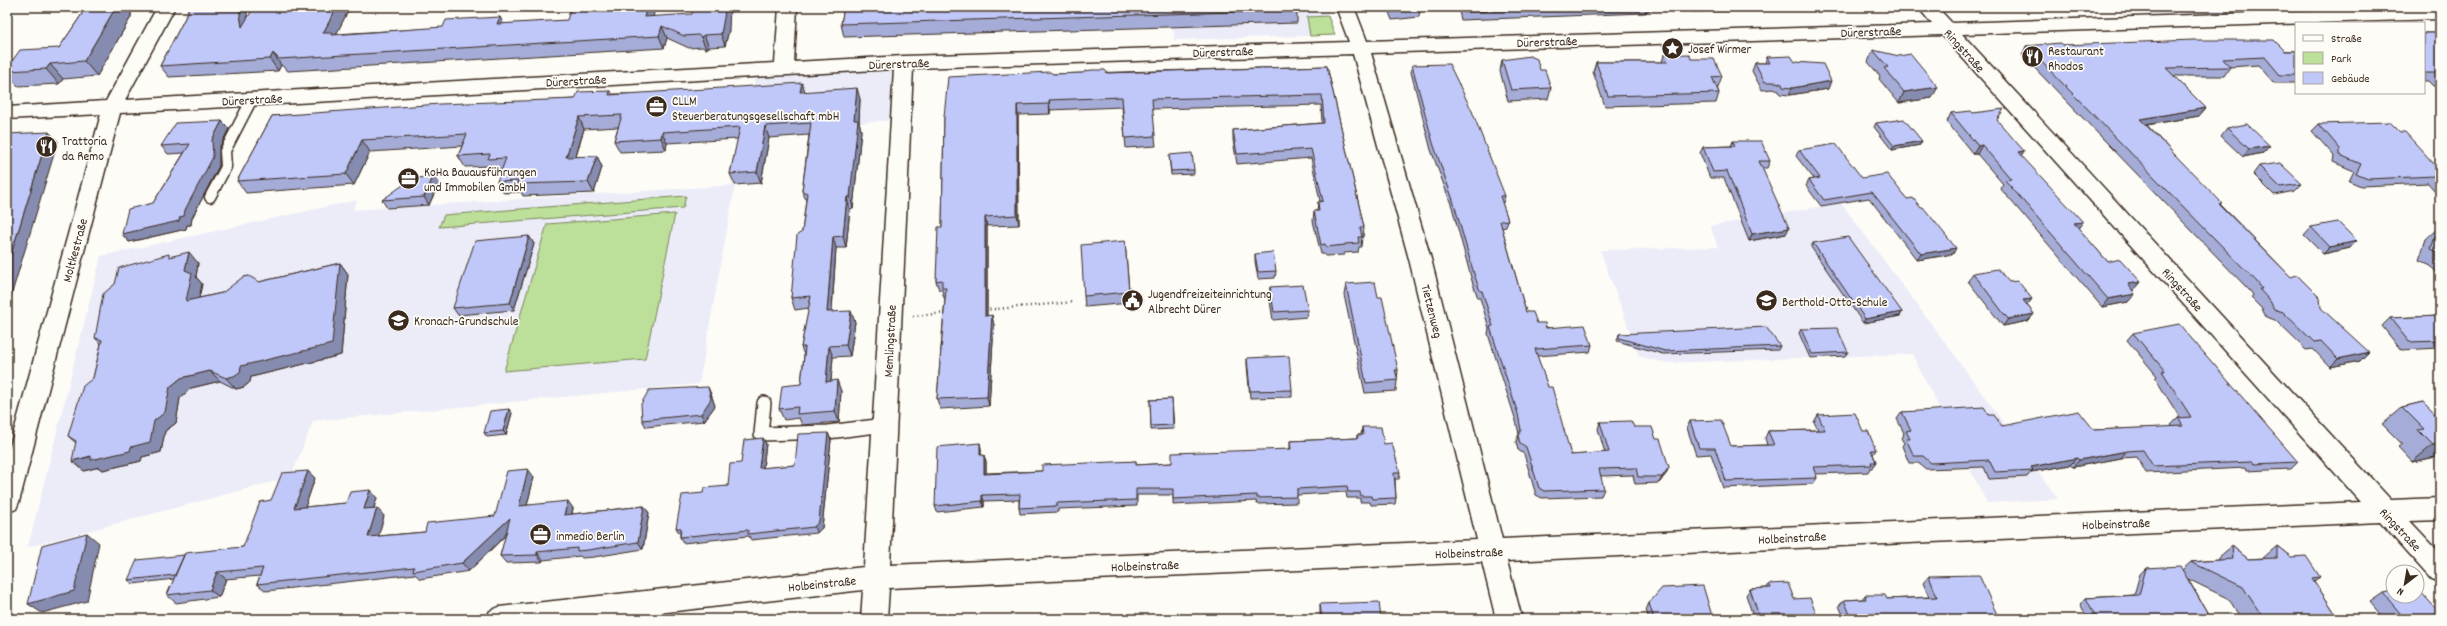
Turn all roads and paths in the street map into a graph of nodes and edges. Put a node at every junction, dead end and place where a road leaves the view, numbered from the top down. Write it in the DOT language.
graph roads {
  1 [pos="164,7"];
  2 [pos="788,7"];
  3 [pos="1345,7"];
  4 [pos="1927,7"];
  5 [pos="2440,13"];
  6 [pos="1946,29"];
  7 [pos="1360,46"];
  8 [pos="904,62"];
  9 [pos="784,68"];
  10 [pos="252,99"];
  11 [pos="112,107"];
  12 [pos="7,113"];
  13 [pos="210,197"];
  14 [pos="1074,302"];
  15 [pos="981,310"];
  16 [pos="950,313"];
  17 [pos="912,316"];
  18 [pos="764,403"];
  19 [pos="885,425"];
  20 [pos="7,502"];
  21 [pos="2440,509"];
  22 [pos="2385,511"];
  23 [pos="1493,551"];
  24 [pos="2440,571"];
  25 [pos="876,576"];
  26 [pos="499,619"];
  27 [pos="874,619"];
  28 [pos="1509,619"];
  1 -- 11 [label="street, Moltkestraße"];
  2 -- 9 [label="street"];
  3 -- 7 [label="street, Tietzenweg"];
  4 -- 6 [label="street, Ringstraße"];
  5 -- 6 [label="street, Dürerstraße"];
  6 -- 7 [label="street, Dürerstraße"];
  6 -- 22 [label="street, Ringstraße"];
  7 -- 8 [label="street, Dürerstraße"];
  7 -- 23 [label="street, Tietzenweg"];
  8 -- 9 [label="street, Dürerstraße"];
  8 -- 19 [label="street, Memlingstraße"];
  9 -- 10 [label="street, Dürerstraße"];
  10 -- 11 [label="street, Dürerstraße"];
  10 -- 13 [label="lane"];
  11 -- 12 [label="street, Dürerstraße"];
  11 -- 20 [label="street, Moltkestraße"];
  14 -- 15 [label="path"];
  16 -- 17 [label="path"];
  18 -- 19 [label="lane"];
  19 -- 25 [label="street, Memlingstraße"];
  21 -- 22 [label="street, Holbeinstraße"];
  22 -- 23 [label="street, Holbeinstraße"];
  22 -- 24 [label="street, Ringstraße"];
  23 -- 25 [label="street, Holbeinstraße"];
  23 -- 28 [label="street, Tietzenweg"];
  25 -- 26 [label="street, Holbeinstraße"];
  25 -- 27 [label="street, Memlingstraße"];
}
